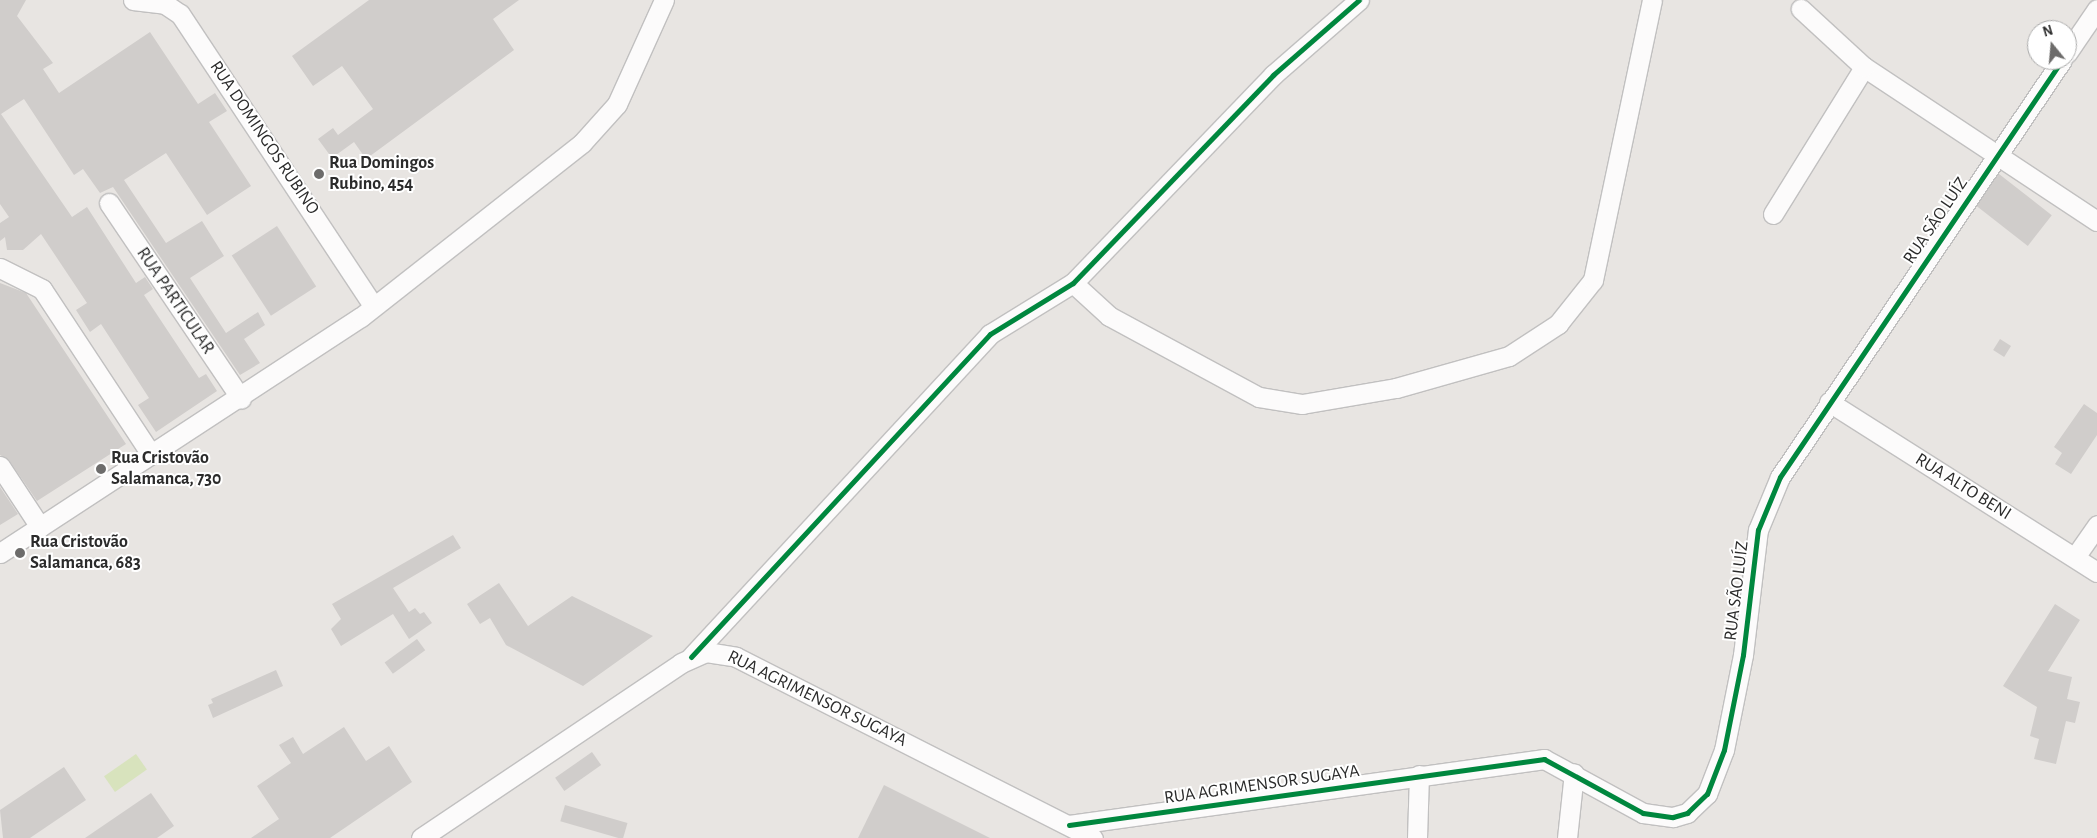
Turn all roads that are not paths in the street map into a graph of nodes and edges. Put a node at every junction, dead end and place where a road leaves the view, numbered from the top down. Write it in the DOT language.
graph roads {
  1 [pos="133,0"];
  2 [pos="664,0"];
  3 [pos="1359,0"];
  4 [pos="1652,0"];
  5 [pos="2097,8"];
  6 [pos="1801,9"];
  7 [pos="2077,38"];
  8 [pos="1864,67"];
  9 [pos="2055,70"];
  10 [pos="1998,154"];
  11 [pos="109,202"];
  12 [pos="1773,214"];
  13 [pos="2097,221"];
  14 [pos="0,268"];
  15 [pos="1073,284"];
  16 [pos="372,304"];
  17 [pos="241,399"];
  18 [pos="1829,402"];
  19 [pos="151,454"];
  20 [pos="0,466"];
  21 [pos="2097,525"];
  22 [pos="40,527"];
  23 [pos="0,553"];
  24 [pos="2076,557"];
  25 [pos="2097,572"];
  26 [pos="691,657"];
  27 [pos="1574,773"];
  28 [pos="1419,775"];
  29 [pos="1069,825"];
  30 [pos="422,838"];
  31 [pos="1093,838"];
  32 [pos="1417,838"];
  33 [pos="1567,838"];
  1 -- 16 [label="street, RUA DOMINGOS RUBINO"];
  2 -- 16 [label="street"];
  3 -- 15 [label="street"];
  4 -- 15 [label="street"];
  5 -- 7 [label="street"];
  6 -- 8 [label="street"];
  8 -- 10 [label="street"];
  8 -- 12 [label="street"];
  9 -- 10 [label="street, RUA SÃO LUÍZ"];
  10 -- 13 [label="street"];
  10 -- 18 [label="street, RUA SÃO LUÍZ"];
  11 -- 17 [label="street, RUA PARTICULAR"];
  14 -- 19 [label="street"];
  15 -- 26 [label="street"];
  16 -- 17 [label="street"];
  17 -- 19 [label="street"];
  18 -- 24 [label="street, RUA ALTO BENI"];
  18 -- 27 [label="street, RUA SÃO LUÍZ"];
  19 -- 22 [label="street"];
  20 -- 22 [label="street"];
  21 -- 24 [label="street"];
  22 -- 23 [label="street"];
  24 -- 25 [label="street, RUA ALTO BENI"];
  26 -- 29 [label="street, RUA AGRIMENSOR SUGAYA"];
  26 -- 30 [label="street, RUA AGRIMENSOR SUGAYA"];
  27 -- 28 [label="street, RUA AGRIMENSOR SUGAYA"];
  27 -- 33 [label="street"];
  28 -- 29 [label="street, RUA AGRIMENSOR SUGAYA"];
  28 -- 32 [label="street"];
  29 -- 31 [label="street, RUA AGRIMENSOR SUGAYA"];
}
